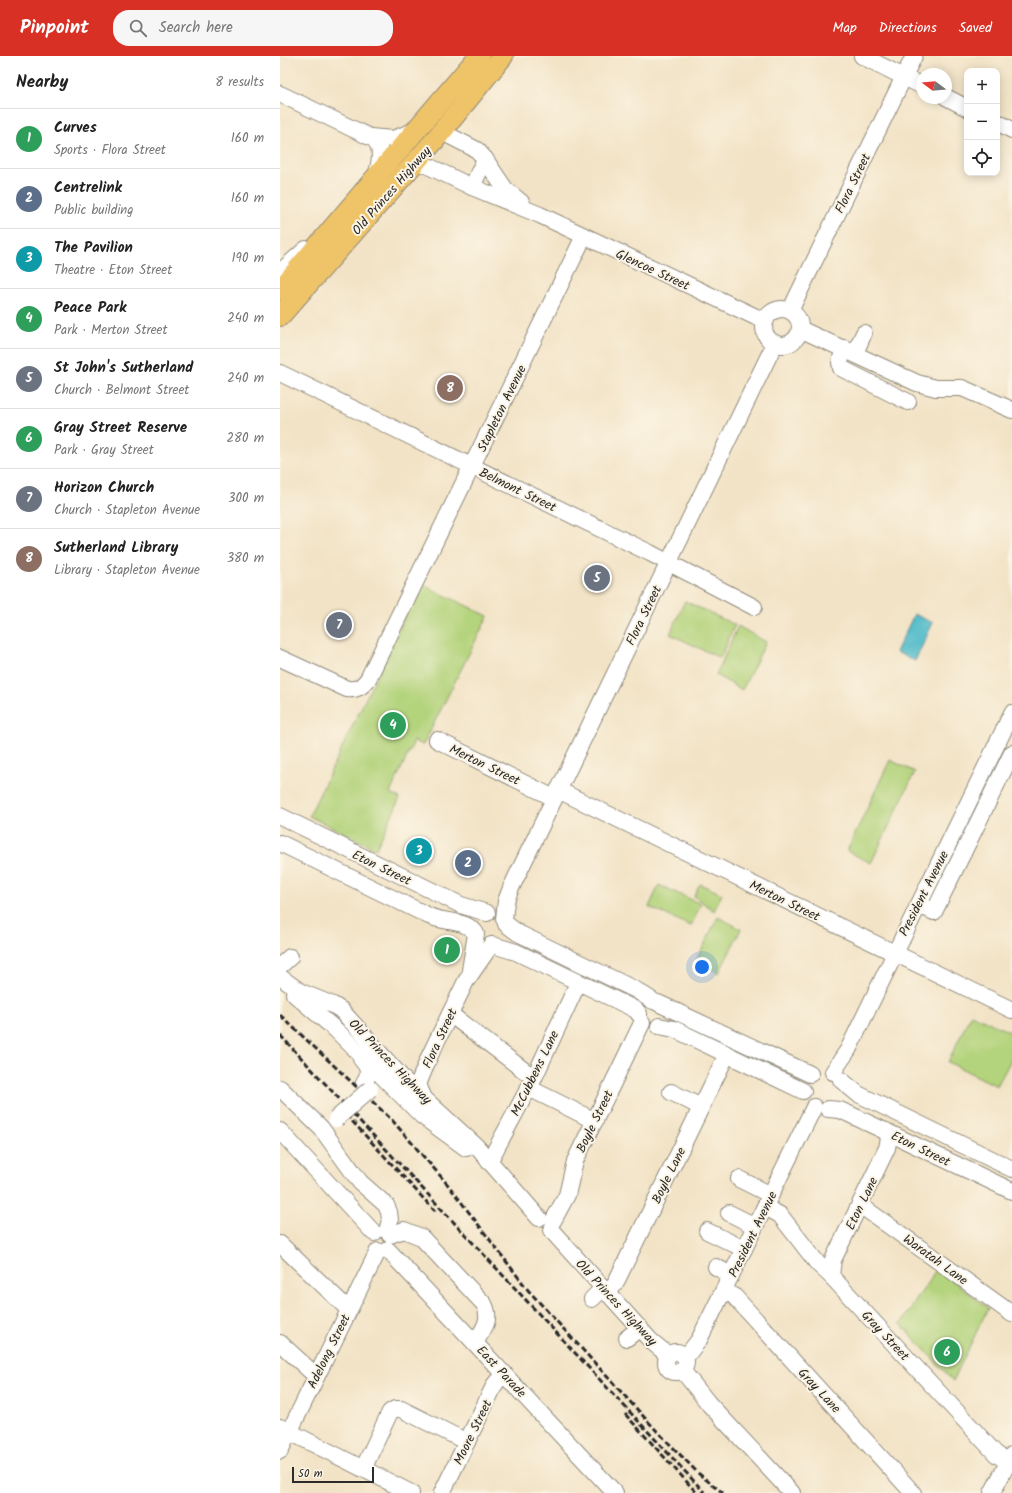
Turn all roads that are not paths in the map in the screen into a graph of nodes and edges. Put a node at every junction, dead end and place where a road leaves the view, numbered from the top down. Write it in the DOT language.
graph roads {
  1 [pos="479,56"];
  2 [pos="504,56"];
  3 [pos="862,56"];
  4 [pos="914,56"];
  5 [pos="904,77"];
  6 [pos="916,83"];
  7 [pos="280,94"];
  8 [pos="952,100"];
  9 [pos="964,106"];
  10 [pos="1000,124"];
  11 [pos="1012,130"];
  12 [pos="414,131"];
  13 [pos="442,132"];
  14 [pos="370,136"];
  15 [pos="485,159"];
  16 [pos="416,162"];
  17 [pos="376,177"];
  18 [pos="472,187"];
  19 [pos="345,213"];
  20 [pos="540,215"];
  21 [pos="584,236"];
  22 [pos="280,272"];
  23 [pos="307,286"];
  24 [pos="280,290"];
  25 [pos="790,311"];
  26 [pos="280,316"];
  27 [pos="766,320"];
  28 [pos="280,325"];
  29 [pos="800,329"];
  30 [pos="864,332"];
  31 [pos="775,343"];
  32 [pos="849,351"];
  33 [pos="280,373"];
  34 [pos="908,402"];
  35 [pos="1012,410"];
  36 [pos="472,467"];
  37 [pos="667,563"];
  38 [pos="754,607"];
  39 [pos="280,658"];
  40 [pos="1012,713"];
  41 [pos="1008,730"];
  42 [pos="437,740"];
  43 [pos="1012,753"];
  44 [pos="556,794"];
  45 [pos="280,816"];
  46 [pos="280,843"];
  47 [pos="511,888"];
  48 [pos="919,905"];
  49 [pos="488,913"];
  50 [pos="505,922"];
  51 [pos="475,933"];
  52 [pos="492,945"];
  53 [pos="894,952"];
  54 [pos="280,978"];
  55 [pos="466,981"];
  56 [pos="578,983"];
  57 [pos="656,1002"];
  58 [pos="1012,1010"];
  59 [pos="343,1011"];
  60 [pos="450,1014"];
  61 [pos="640,1019"];
  62 [pos="659,1026"];
  63 [pos="344,1038"];
  64 [pos="434,1047"];
  65 [pos="727,1054"];
  66 [pos="390,1064"];
  67 [pos="810,1074"];
  68 [pos="837,1076"];
  69 [pos="531,1083"];
  70 [pos="367,1086"];
  71 [pos="803,1091"];
  72 [pos="285,1092"];
  73 [pos="398,1092"];
  74 [pos="671,1092"];
  75 [pos="423,1096"];
  76 [pos="701,1107"];
  77 [pos="821,1108"];
  78 [pos="334,1116"];
  79 [pos="595,1121"];
  80 [pos="280,1131"];
  81 [pos="886,1131"];
  82 [pos="337,1152"];
  83 [pos="489,1162"];
  84 [pos="1012,1169"];
  85 [pos="739,1179"];
  86 [pos="1012,1191"];
  87 [pos="768,1201"];
  88 [pos="860,1205"];
  89 [pos="729,1213"];
  90 [pos="548,1223"];
  91 [pos="755,1226"];
  92 [pos="707,1231"];
  93 [pos="383,1240"];
  94 [pos="280,1244"];
  95 [pos="805,1244"];
  96 [pos="744,1249"];
  97 [pos="838,1249"];
  98 [pos="716,1267"];
  99 [pos="731,1275"];
  100 [pos="831,1276"];
  101 [pos="724,1291"];
  102 [pos="601,1294"];
  103 [pos="348,1309"];
  104 [pos="1012,1314"];
  105 [pos="640,1328"];
  106 [pos="627,1338"];
  107 [pos="476,1342"];
  108 [pos="280,1343"];
  109 [pos="684,1364"];
  110 [pos="504,1373"];
  111 [pos="316,1376"];
  112 [pos="285,1429"];
  113 [pos="467,1442"];
  114 [pos="280,1451"];
  115 [pos="1010,1458"];
  116 [pos="363,1469"];
  117 [pos="411,1493"];
  118 [pos="442,1493"];
  119 [pos="615,1493"];
  120 [pos="792,1493"];
  121 [pos="913,1493"];
  122 [pos="992,1493"];
  1 -- 12 [label="main road, Old Princes Highway"];
  2 -- 13 [label="main road, Old Princes Highway"];
  3 -- 5 [label="street"];
  4 -- 5 [label="street, Flora Street"];
  5 -- 6 [label="street"];
  5 -- 25 [label="street, Flora Street"];
  7 -- 14 [label="street"];
  8 -- 9 [label="street"];
  10 -- 11 [label="street"];
  12 -- 14 [label="street"];
  12 -- 17 [label="main road, Old Princes Highway"];
  13 -- 15 [label="street, Glencoe Street"];
  13 -- 16 [label="main road, Old Princes Highway"];
  13 -- 19 [label="main road"];
  14 -- 17 [label="street"];
  15 -- 18 [label="street"];
  15 -- 20 [label="street, Glencoe Street"];
  16 -- 18 [label="street, Glencoe Street"];
  16 -- 23 [label="main road, Old Princes Highway"];
  17 -- 19 [label="main road, Old Princes Highway"];
  18 -- 20 [label="street, Glencoe Street"];
  19 -- 22 [label="street"];
  19 -- 24 [label="main road"];
  20 -- 21 [label="street, Glencoe Street"];
  21 -- 27 [label="street, Glencoe Street"];
  21 -- 36 [label="street, Stapleton Avenue"];
  23 -- 26 [label="main road"];
  23 -- 28 [label="street, Old Princes Highway"];
  25 -- 27 [label="street"];
  25 -- 29 [label="street"];
  27 -- 31 [label="street"];
  29 -- 31 [label="street"];
  29 -- 32 [label="street"];
  30 -- 32 [label="street"];
  31 -- 37 [label="street, Flora Street"];
  32 -- 34 [label="street"];
  32 -- 35 [label="street"];
  33 -- 36 [label="street, Belmont Street"];
  36 -- 37 [label="street, Belmont Street"];
  36 -- 39 [label="street, Stapleton Avenue"];
  37 -- 38 [label="street, Belmont Street"];
  37 -- 44 [label="street, Flora Street"];
  40 -- 41 [label="street, President Avenue"];
  41 -- 48 [label="street, President Avenue"];
  42 -- 44 [label="street, Merton Street"];
  43 -- 48 [label="street"];
  44 -- 47 [label="street, Flora Street"];
  44 -- 53 [label="street, Merton Street"];
  45 -- 49 [label="street, Eton Street"];
  46 -- 51 [label="street, Eton Street"];
  47 -- 49 [label="street, Flora Street"];
  47 -- 50 [label="street, Flora Street"];
  48 -- 53 [label="street, President Avenue"];
  49 -- 50 [label="street"];
  49 -- 51 [label="street"];
  50 -- 52 [label="street"];
  50 -- 57 [label="street"];
  51 -- 52 [label="street"];
  51 -- 55 [label="street, Flora Street"];
  52 -- 55 [label="street, Flora Street"];
  52 -- 56 [label="street"];
  53 -- 58 [label="street, Merton Street"];
  53 -- 68 [label="street, President Avenue"];
  54 -- 59 [label="street, Old Princes Highway"];
  54 -- 63 [label="street, Old Princes Highway"];
  55 -- 60 [label="street, Flora Street"];
  56 -- 61 [label="street"];
  56 -- 69 [label="street, McCubbens Lane"];
  57 -- 61 [label="street"];
  57 -- 62 [label="street"];
  57 -- 67 [label="street"];
  59 -- 63 [label="street"];
  59 -- 66 [label="street, Old Princes Highway"];
  60 -- 64 [label="street, Flora Street"];
  60 -- 69 [label="street"];
  61 -- 62 [label="street"];
  61 -- 79 [label="street, Boyle Street"];
  62 -- 65 [label="street"];
  63 -- 70 [label="street"];
  63 -- 73 [label="street, Old Princes Highway"];
  64 -- 66 [label="street"];
  64 -- 75 [label="street, Flora Street"];
  65 -- 71 [label="street"];
  65 -- 76 [label="street, Boyle Lane"];
  66 -- 75 [label="street, Old Princes Highway"];
  67 -- 68 [label="street"];
  67 -- 71 [label="street"];
  68 -- 77 [label="street"];
  68 -- 84 [label="street, Eton Street"];
  69 -- 79 [label="street"];
  69 -- 83 [label="street, McCubbens Lane"];
  70 -- 73 [label="street"];
  70 -- 78 [label="street, bridge"];
  71 -- 77 [label="street"];
  72 -- 78 [label="street"];
  72 -- 82 [label="street"];
  73 -- 83 [label="street, Old Princes Highway"];
  74 -- 76 [label="street"];
  75 -- 83 [label="street, Old Princes Highway"];
  76 -- 102 [label="street, Boyle Lane"];
  77 -- 81 [label="street, Eton Street"];
  77 -- 87 [label="street, President Avenue"];
  78 -- 82 [label="street"];
  79 -- 90 [label="street, Boyle Street"];
  80 -- 93 [label="street, East Parade"];
  81 -- 86 [label="street, Eton Street"];
  81 -- 88 [label="street, Eton Lane"];
  82 -- 93 [label="street"];
  83 -- 90 [label="street, Old Princes Highway"];
  85 -- 87 [label="street, Gray Street"];
  87 -- 91 [label="street, President Avenue"];
  87 -- 95 [label="street, Gray Street"];
  88 -- 97 [label="street, Eton Lane"];
  88 -- 104 [label="street, Waratah Lane"];
  89 -- 91 [label="street"];
  90 -- 102 [label="street, Old Princes Highway"];
  91 -- 96 [label="street, President Avenue"];
  92 -- 96 [label="street"];
  93 -- 103 [label="street, Adelong Street"];
  93 -- 107 [label="street, East Parade"];
  93 -- 107 [label="street"];
  94 -- 103 [label="street"];
  95 -- 97 [label="street"];
  95 -- 100 [label="street, Gray Street"];
  96 -- 99 [label="street, President Avenue"];
  97 -- 100 [label="street, Eton Lane"];
  98 -- 99 [label="street"];
  99 -- 101 [label="street, President Avenue"];
  100 -- 115 [label="street, Gray Street"];
  101 -- 109 [label="street, President Avenue"];
  101 -- 121 [label="street, Gray Lane"];
  102 -- 105 [label="street, Old Princes Highway"];
  103 -- 111 [label="street, Adelong Street"];
  105 -- 106 [label="street"];
  105 -- 109 [label="street, Old Princes Highway"];
  107 -- 110 [label="street, East Parade"];
  108 -- 111 [label="street"];
  109 -- 120 [label="street"];
  110 -- 113 [label="street, Moore Street"];
  110 -- 119 [label="street, East Parade"];
  111 -- 112 [label="street, Adelong Street"];
  112 -- 114 [label="street, Adelong Street"];
  112 -- 116 [label="street"];
  113 -- 116 [label="street"];
  113 -- 118 [label="street, Moore Street"];
  115 -- 122 [label="street"];
  116 -- 117 [label="street"];
}
